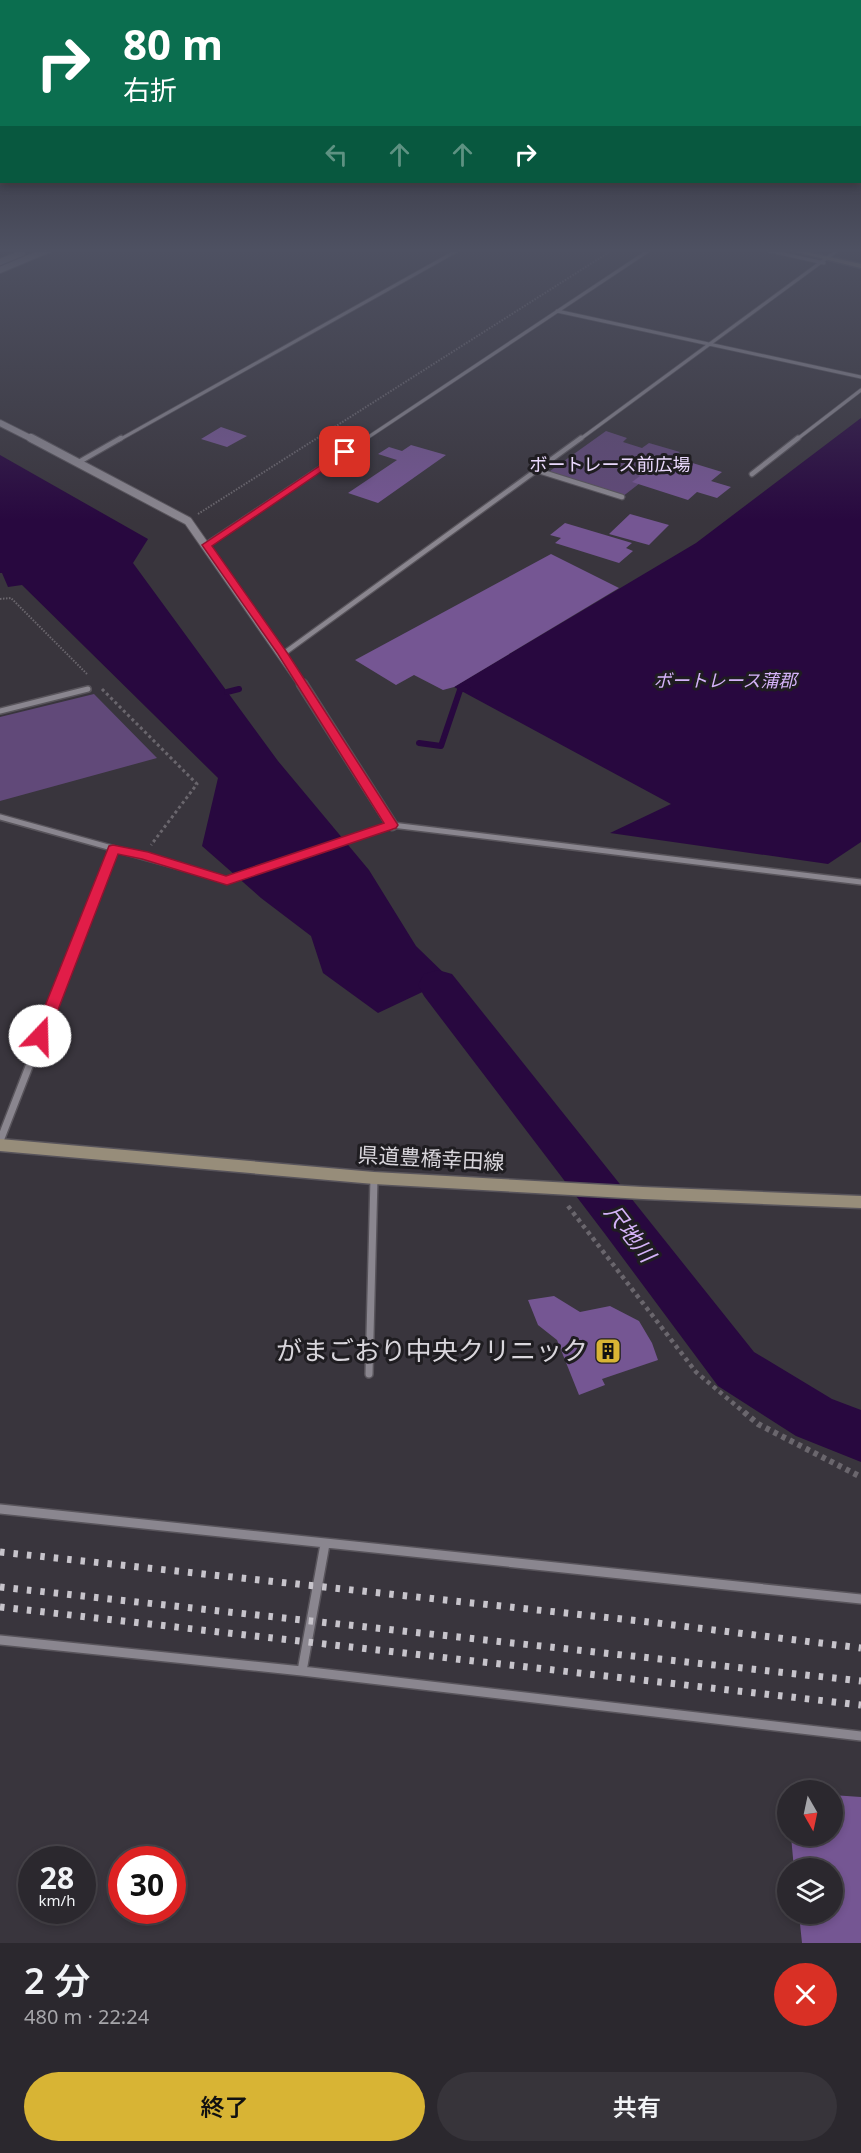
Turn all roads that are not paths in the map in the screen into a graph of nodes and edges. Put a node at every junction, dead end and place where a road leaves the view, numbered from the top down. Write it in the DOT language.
graph roads {
  1 [pos="298,340"];
  2 [pos="514,340"];
  3 [pos="688,340"];
  4 [pos="719,340"];
  5 [pos="712,345"];
  6 [pos="861,377"];
  7 [pos="861,390"];
  8 [pos="0,423"];
  9 [pos="79,462"];
  10 [pos="539,471"];
  11 [pos="752,474"];
  12 [pos="622,497"];
  13 [pos="206,545"];
  14 [pos="283,654"];
  15 [pos="88,689"];
  16 [pos="0,711"];
  17 [pos="0,817"];
  18 [pos="392,825"];
  19 [pos="113,849"];
  20 [pos="861,882"];
  21 [pos="0,1143"];
  22 [pos="374,1178"];
  23 [pos="861,1202"];
  24 [pos="369,1374"];
  25 [pos="0,1509"];
  26 [pos="325,1544"];
  27 [pos="861,1599"];
  28 [pos="0,1640"];
  29 [pos="302,1671"];
  30 [pos="861,1736"];
  1 -- 9 [label="street"];
  2 -- 13 [label="street"];
  3 -- 5 [label="street"];
  4 -- 5 [label="street"];
  5 -- 6 [label="street"];
  5 -- 10 [label="street"];
  7 -- 11 [label="street"];
  8 -- 9 [label="street"];
  9 -- 13 [label="street"];
  10 -- 12 [label="street"];
  10 -- 14 [label="street"];
  13 -- 14 [label="street"];
  14 -- 18 [label="street"];
  15 -- 16 [label="street"];
  17 -- 19 [label="street"];
  18 -- 19 [label="street"];
  18 -- 20 [label="street"];
  19 -- 21 [label="street"];
  21 -- 22 [label="main road, 県道豊橋幸田線"];
  22 -- 23 [label="main road, 県道豊橋幸田線"];
  22 -- 24 [label="street"];
  25 -- 26 [label="street"];
  26 -- 27 [label="street"];
  26 -- 29 [label="street"];
  28 -- 29 [label="street"];
  29 -- 30 [label="street"];
}
